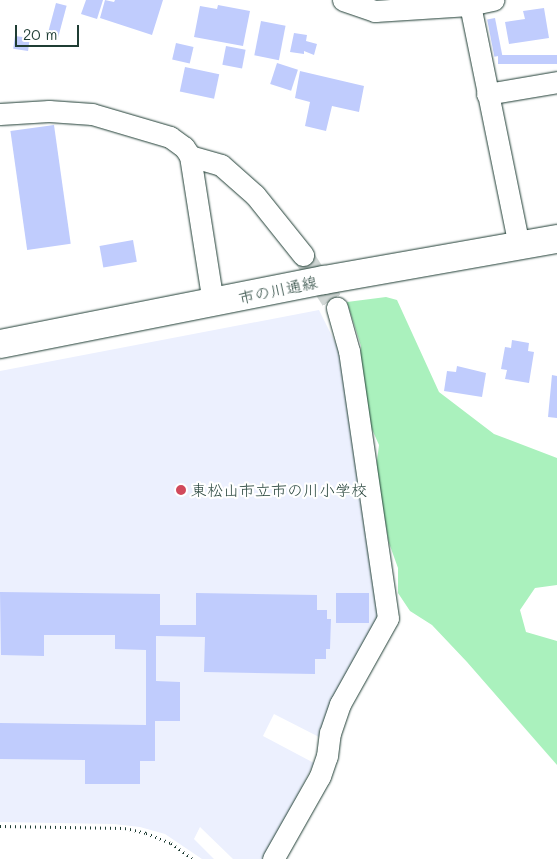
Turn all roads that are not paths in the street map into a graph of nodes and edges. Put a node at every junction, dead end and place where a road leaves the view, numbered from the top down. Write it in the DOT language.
graph roads {
  1 [pos="343,0"];
  2 [pos="493,0"];
  3 [pos="469,3"];
  4 [pos="557,82"];
  5 [pos="487,94"];
  6 [pos="0,114"];
  7 [pos="190,156"];
  8 [pos="557,239"];
  9 [pos="519,246"];
  10 [pos="303,255"];
  11 [pos="213,303"];
  12 [pos="337,308"];
  13 [pos="0,344"];
  14 [pos="273,859"];
  1 -- 3 [label="street"];
  2 -- 3 [label="street"];
  3 -- 5 [label="street"];
  4 -- 5 [label="street"];
  5 -- 9 [label="street"];
  6 -- 7 [label="street"];
  7 -- 10 [label="street"];
  7 -- 11 [label="street"];
  8 -- 9 [label="street, 市の川通線"];
  9 -- 11 [label="street, 市の川通線"];
  11 -- 13 [label="street, 市の川通線"];
  12 -- 14 [label="street"];
}
